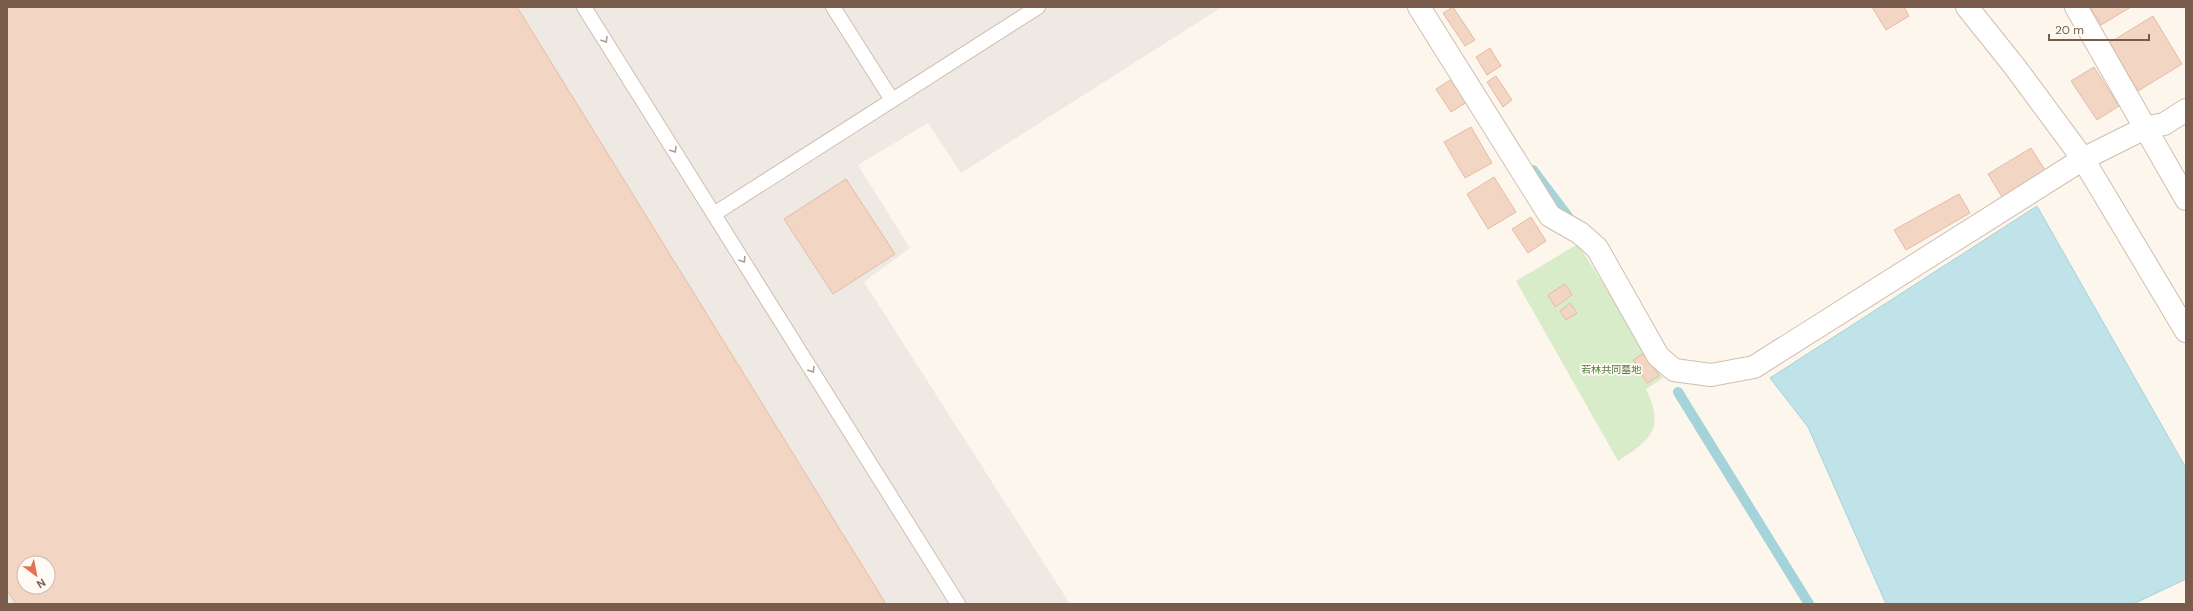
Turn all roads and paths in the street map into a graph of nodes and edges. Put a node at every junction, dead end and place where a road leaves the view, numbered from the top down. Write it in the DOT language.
graph roads {
  1 [pos="584,7"];
  2 [pos="833,7"];
  3 [pos="1038,7"];
  4 [pos="1419,7"];
  5 [pos="1967,7"];
  6 [pos="2076,7"];
  7 [pos="892,100"];
  8 [pos="2186,110"];
  9 [pos="2145,128"];
  10 [pos="2083,159"];
  11 [pos="2186,199"];
  12 [pos="714,214"];
  13 [pos="2186,332"];
  14 [pos="958,604"];
  1 -- 12 [label="lane, one-way"];
  2 -- 7 [label="lane"];
  3 -- 7 [label="lane"];
  4 -- 10 [label="street"];
  5 -- 10 [label="street"];
  6 -- 9 [label="street"];
  7 -- 12 [label="lane"];
  8 -- 9 [label="street"];
  9 -- 10 [label="street"];
  9 -- 11 [label="street"];
  10 -- 13 [label="street"];
  12 -- 14 [label="lane, one-way"];
}
